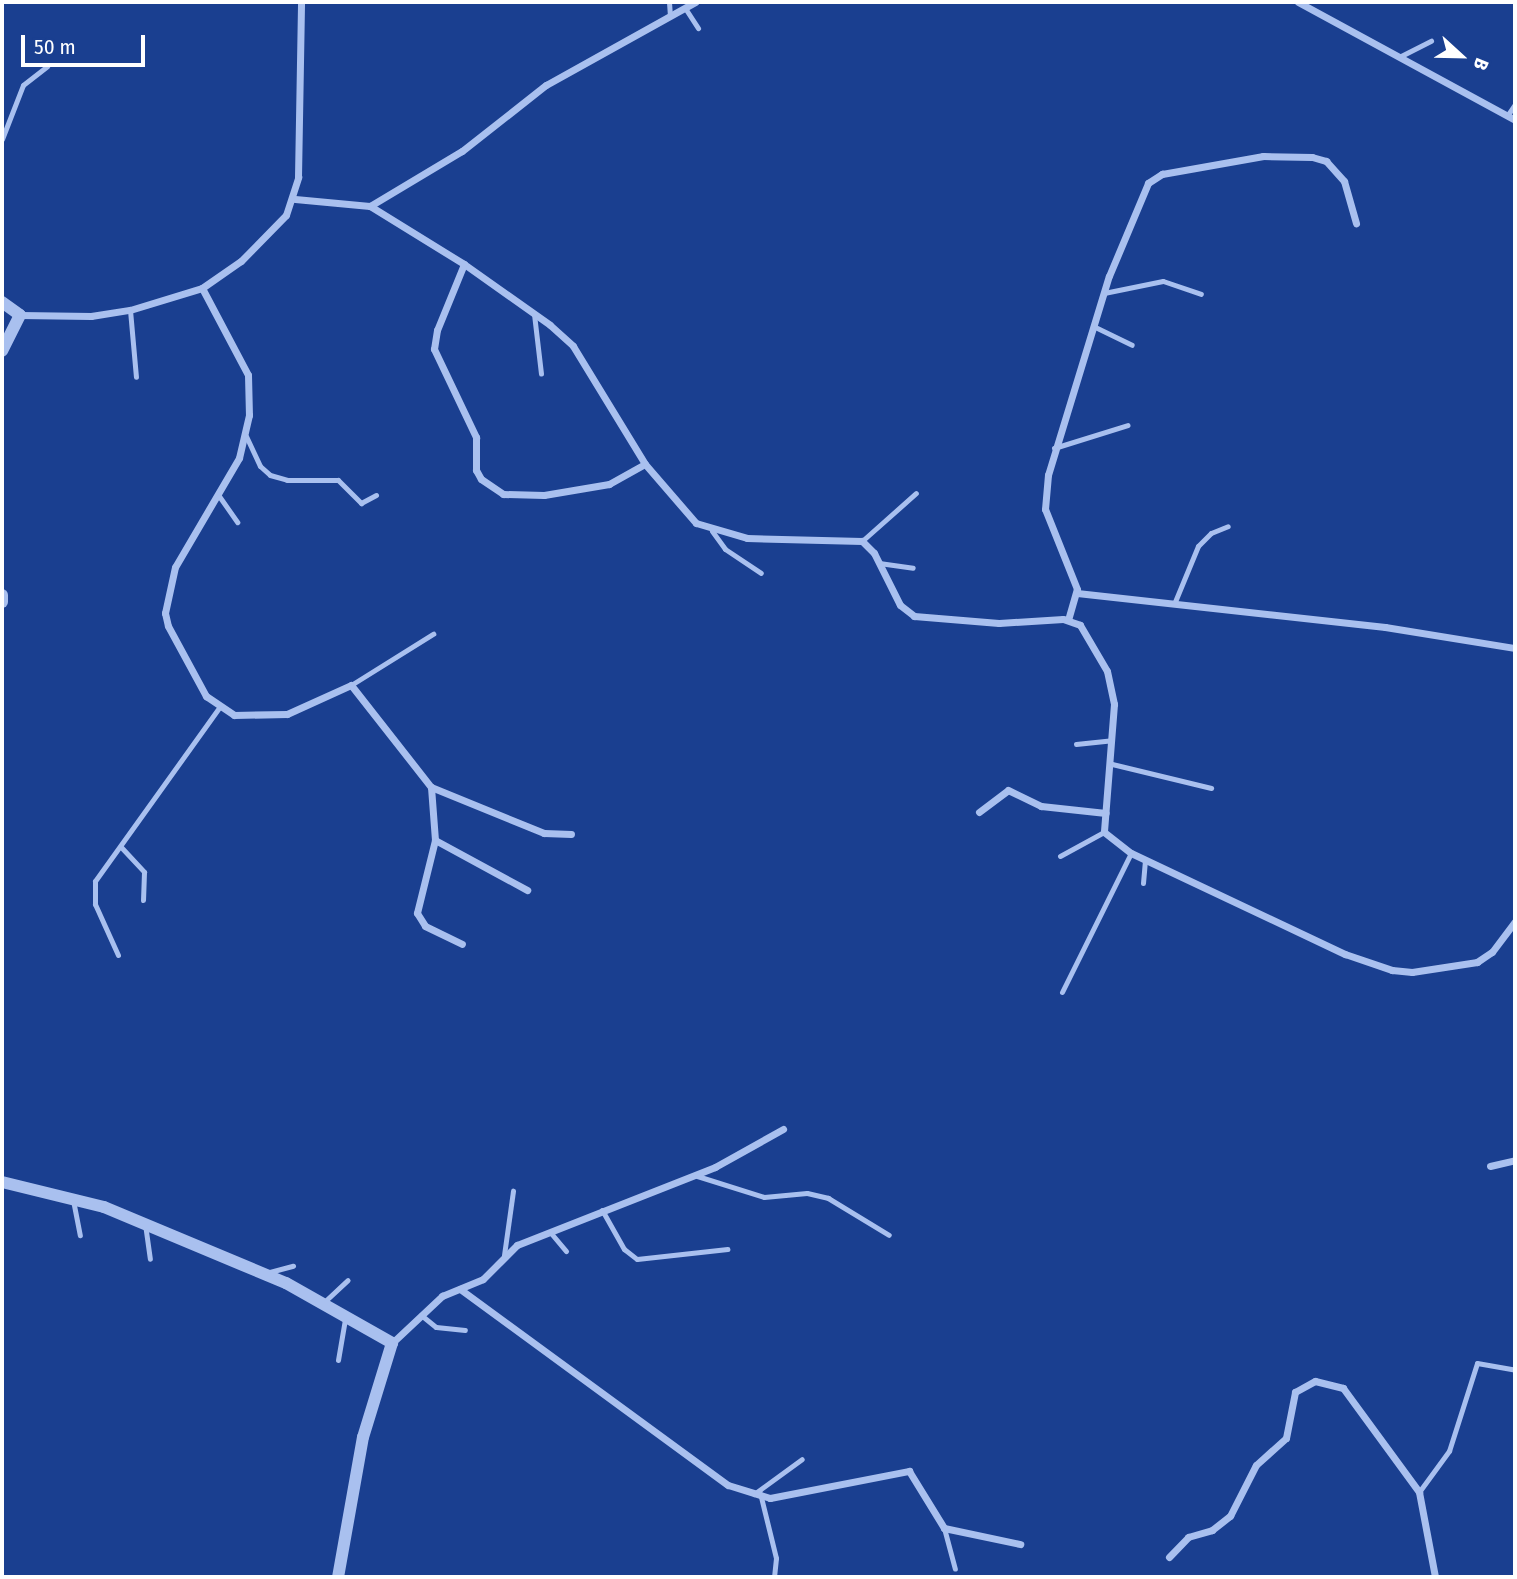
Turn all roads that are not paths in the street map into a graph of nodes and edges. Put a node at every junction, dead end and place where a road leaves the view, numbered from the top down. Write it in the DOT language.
graph roads {
  1 [pos="301,2"];
  2 [pos="669,2"];
  3 [pos="695,2"];
  4 [pos="1298,2"];
  5 [pos="685,8"];
  6 [pos="670,16"];
  7 [pos="698,28"];
  8 [pos="1431,41"];
  9 [pos="1396,58"];
  10 [pos="47,66"];
  11 [pos="1515,104"];
  12 [pos="1507,116"];
  13 [pos="1515,120"];
  14 [pos="2,139"];
  15 [pos="295,199"];
  16 [pos="370,206"];
  17 [pos="1356,223"];
  18 [pos="464,264"];
  19 [pos="202,288"];
  20 [pos="1104,293"];
  21 [pos="1201,294"];
  22 [pos="2,302"];
  23 [pos="130,310"];
  24 [pos="534,314"];
  25 [pos="20,315"];
  26 [pos="1093,326"];
  27 [pos="1132,345"];
  28 [pos="2,351"];
  29 [pos="541,374"];
  30 [pos="136,377"];
  31 [pos="1128,425"];
  32 [pos="246,436"];
  33 [pos="1055,448"];
  34 [pos="645,464"];
  35 [pos="916,493"];
  36 [pos="376,495"];
  37 [pos="219,496"];
  38 [pos="237,522"];
  39 [pos="1228,526"];
  40 [pos="712,531"];
  41 [pos="862,541"];
  42 [pos="879,563"];
  43 [pos="913,568"];
  44 [pos="761,573"];
  45 [pos="1077,593"];
  46 [pos="2,595"];
  47 [pos="2,602"];
  48 [pos="1174,604"];
  49 [pos="1068,620"];
  50 [pos="433,634"];
  51 [pos="1515,648"];
  52 [pos="351,685"];
  53 [pos="219,708"];
  54 [pos="1113,740"];
  55 [pos="1076,744"];
  56 [pos="1112,764"];
  57 [pos="431,787"];
  58 [pos="1211,788"];
  59 [pos="979,812"];
  60 [pos="1106,813"];
  61 [pos="1104,832"];
  62 [pos="570,834"];
  63 [pos="435,840"];
  64 [pos="121,847"];
  65 [pos="1131,853"];
  66 [pos="1060,856"];
  67 [pos="1145,860"];
  68 [pos="1143,883"];
  69 [pos="527,890"];
  70 [pos="143,900"];
  71 [pos="1515,922"];
  72 [pos="462,944"];
  73 [pos="118,955"];
  74 [pos="1062,992"];
  75 [pos="783,1129"];
  76 [pos="1515,1160"];
  77 [pos="1490,1166"];
  78 [pos="692,1174"];
  79 [pos="2,1182"];
  80 [pos="513,1191"];
  81 [pos="73,1199"];
  82 [pos="602,1210"];
  83 [pos="145,1224"];
  84 [pos="550,1231"];
  85 [pos="79,1235"];
  86 [pos="889,1235"];
  87 [pos="727,1249"];
  88 [pos="566,1251"];
  89 [pos="504,1255"];
  90 [pos="150,1259"];
  91 [pos="293,1266"];
  92 [pos="265,1274"];
  93 [pos="348,1280"];
  94 [pos="460,1289"];
  95 [pos="321,1304"];
  96 [pos="421,1315"];
  97 [pos="345,1318"];
  98 [pos="465,1330"];
  99 [pos="392,1343"];
  100 [pos="338,1360"];
  101 [pos="1515,1370"];
  102 [pos="802,1458"];
  103 [pos="1419,1492"];
  104 [pos="757,1496"];
  105 [pos="944,1528"];
  106 [pos="1020,1544"];
  107 [pos="1169,1557"];
  108 [pos="955,1569"];
  109 [pos="338,1577"];
  110 [pos="774,1577"];
  111 [pos="1435,1577"];
  1 -- 15 [label="street"];
  2 -- 6 [label="lane"];
  3 -- 5 [label="street"];
  4 -- 9 [label="street"];
  5 -- 6 [label="street"];
  5 -- 7 [label="lane"];
  6 -- 16 [label="street"];
  8 -- 9 [label="lane"];
  9 -- 12 [label="street"];
  10 -- 14 [label="lane"];
  11 -- 12 [label="lane"];
  12 -- 13 [label="street"];
  15 -- 16 [label="street"];
  15 -- 19 [label="street"];
  16 -- 18 [label="street"];
  17 -- 20 [label="street"];
  18 -- 24 [label="street"];
  18 -- 34 [label="street"];
  19 -- 23 [label="street"];
  19 -- 32 [label="street"];
  20 -- 21 [label="lane"];
  20 -- 26 [label="street"];
  22 -- 25 [label="street"];
  23 -- 25 [label="street"];
  23 -- 30 [label="lane"];
  24 -- 29 [label="lane"];
  24 -- 34 [label="street"];
  25 -- 28 [label="street"];
  26 -- 27 [label="lane"];
  26 -- 33 [label="street"];
  31 -- 33 [label="lane"];
  32 -- 36 [label="lane"];
  32 -- 37 [label="street"];
  33 -- 45 [label="street"];
  34 -- 40 [label="street"];
  35 -- 41 [label="lane"];
  37 -- 38 [label="lane"];
  37 -- 53 [label="street"];
  39 -- 48 [label="lane"];
  40 -- 41 [label="street"];
  40 -- 44 [label="lane"];
  41 -- 42 [label="street"];
  42 -- 43 [label="lane"];
  42 -- 49 [label="street"];
  45 -- 48 [label="street"];
  45 -- 49 [label="street"];
  46 -- 47 [label="street"];
  48 -- 51 [label="street"];
  49 -- 54 [label="street"];
  50 -- 52 [label="lane"];
  52 -- 53 [label="street"];
  52 -- 57 [label="street"];
  53 -- 64 [label="lane"];
  54 -- 55 [label="lane"];
  54 -- 56 [label="street"];
  56 -- 58 [label="lane"];
  56 -- 60 [label="street"];
  57 -- 62 [label="street"];
  57 -- 63 [label="street"];
  59 -- 60 [label="street"];
  60 -- 61 [label="street"];
  61 -- 65 [label="street"];
  61 -- 66 [label="lane"];
  63 -- 69 [label="street"];
  63 -- 72 [label="street"];
  64 -- 70 [label="lane"];
  64 -- 73 [label="lane"];
  65 -- 67 [label="street"];
  65 -- 74 [label="lane"];
  67 -- 68 [label="lane"];
  67 -- 71 [label="street"];
  75 -- 78 [label="street"];
  76 -- 77 [label="street"];
  78 -- 82 [label="street"];
  78 -- 86 [label="lane"];
  79 -- 81 [label="street"];
  80 -- 89 [label="lane"];
  81 -- 83 [label="street"];
  81 -- 85 [label="lane"];
  82 -- 84 [label="street"];
  82 -- 87 [label="lane"];
  83 -- 90 [label="lane"];
  83 -- 92 [label="street"];
  84 -- 88 [label="lane"];
  84 -- 89 [label="street"];
  89 -- 94 [label="street"];
  91 -- 92 [label="lane"];
  92 -- 95 [label="street"];
  93 -- 95 [label="lane"];
  94 -- 96 [label="street"];
  94 -- 104 [label="street"];
  95 -- 97 [label="street"];
  96 -- 98 [label="lane"];
  96 -- 99 [label="street"];
  97 -- 99 [label="street"];
  97 -- 100 [label="lane"];
  99 -- 109 [label="street"];
  101 -- 103 [label="lane"];
  102 -- 104 [label="lane"];
  103 -- 107 [label="street"];
  103 -- 111 [label="street"];
  104 -- 105 [label="street"];
  104 -- 110 [label="lane"];
  105 -- 106 [label="street"];
  105 -- 108 [label="lane"];
}
